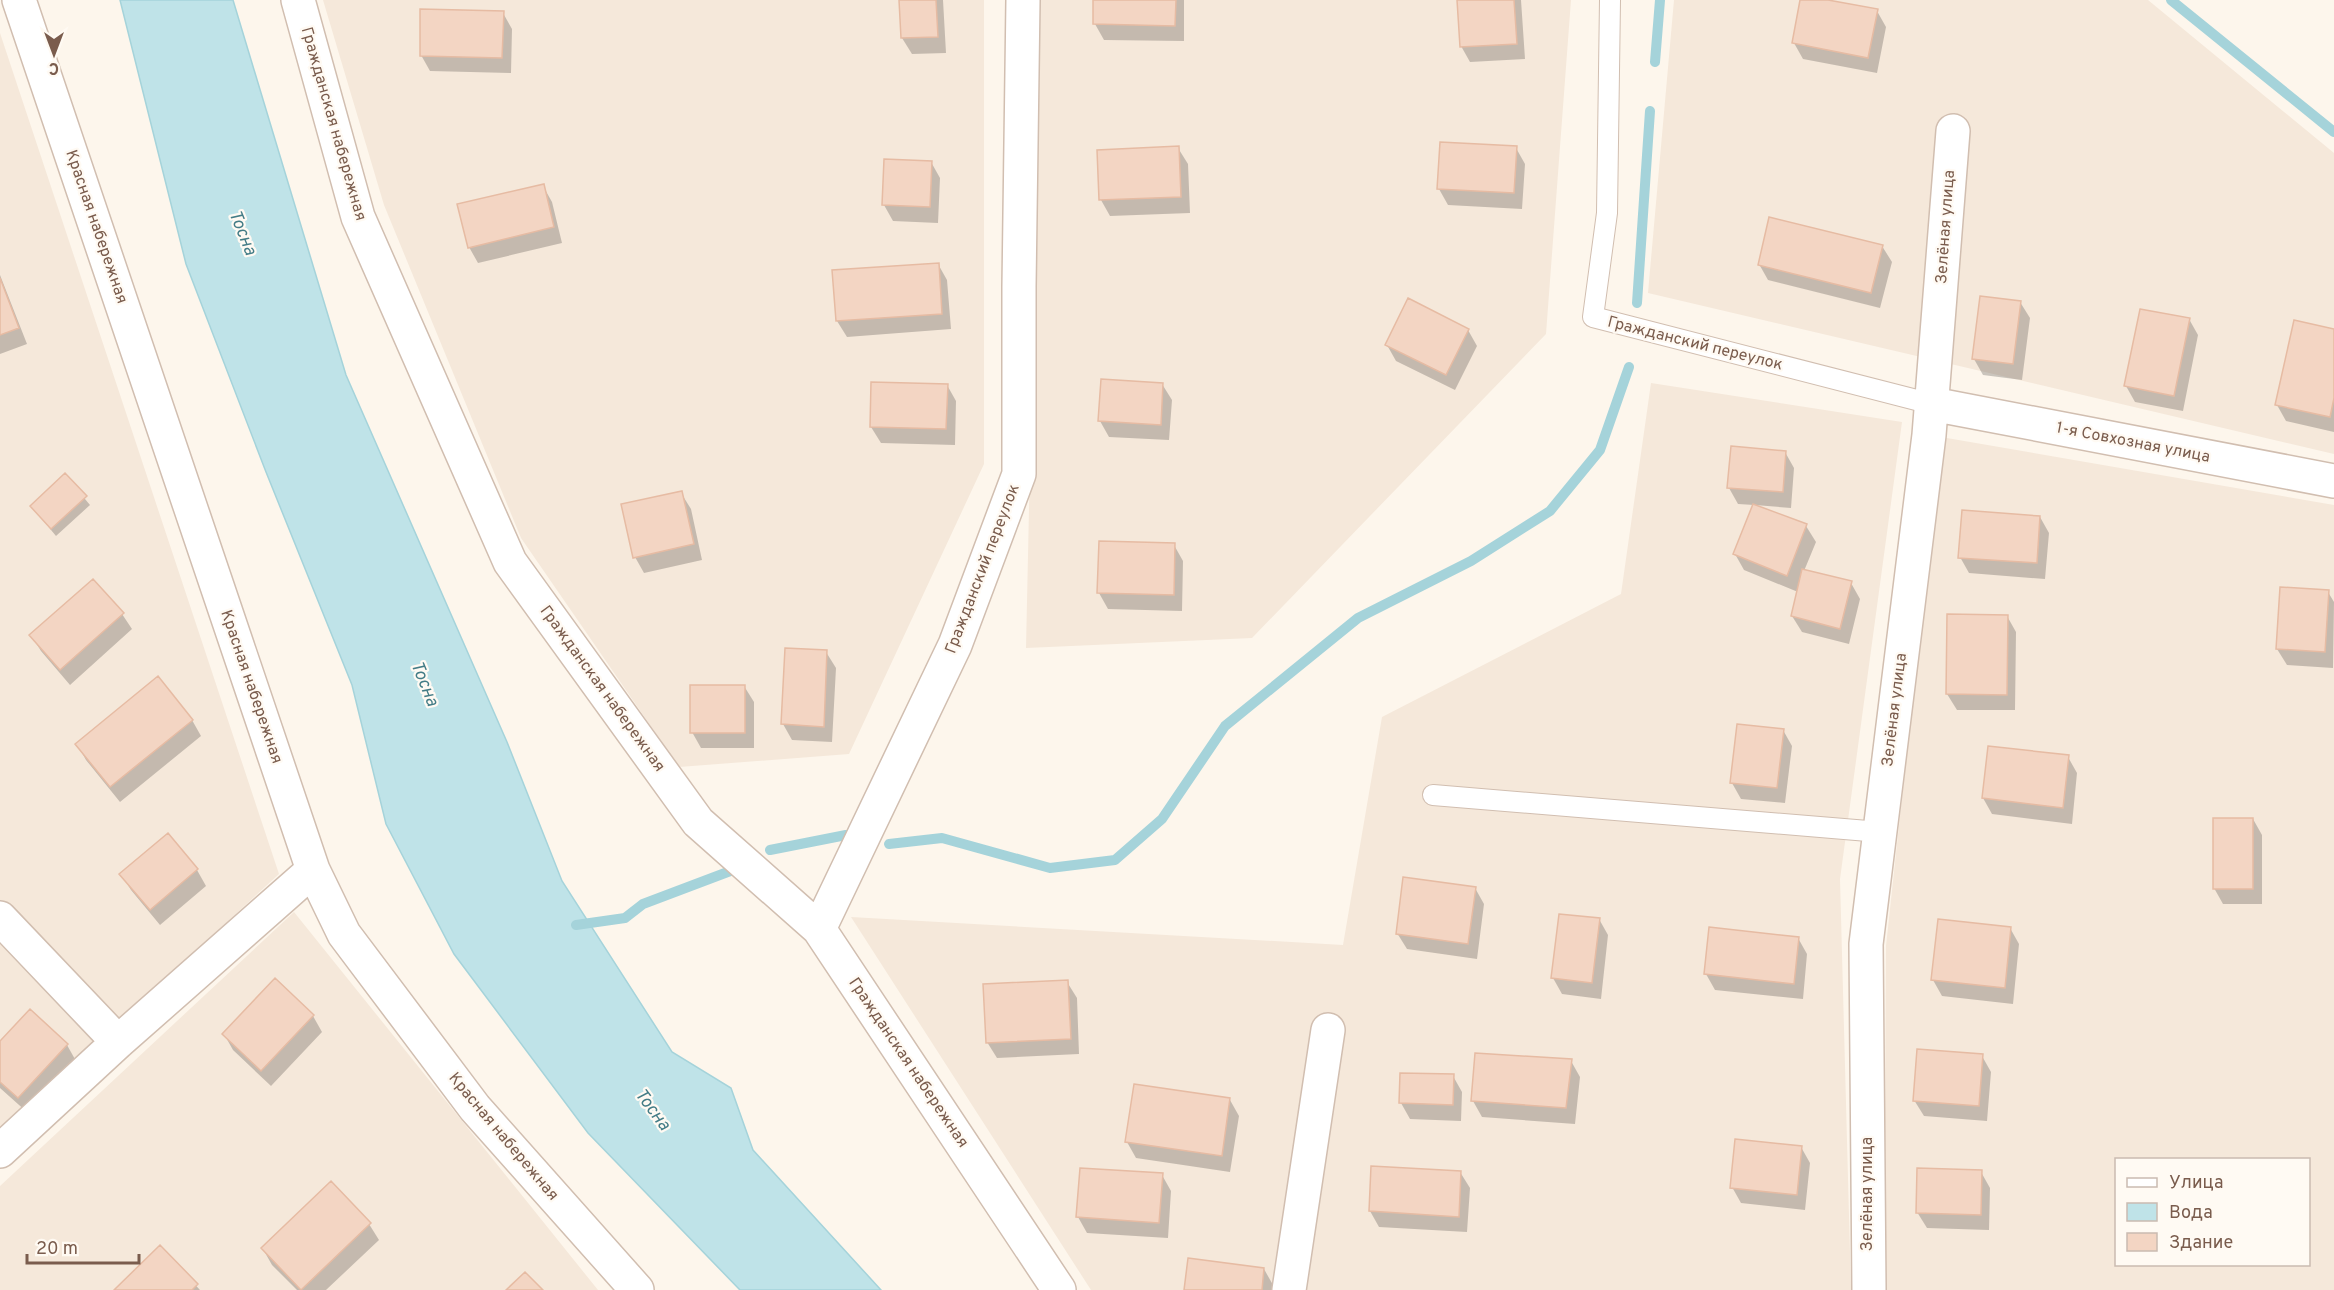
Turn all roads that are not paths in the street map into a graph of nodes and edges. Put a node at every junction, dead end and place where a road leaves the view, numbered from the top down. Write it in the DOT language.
graph roads {
  1 [pos="19,0"];
  2 [pos="298,0"];
  3 [pos="1023,0"];
  4 [pos="1610,0"];
  5 [pos="1953,131"];
  6 [pos="1932,404"];
  7 [pos="2334,481"];
  8 [pos="1433,795"];
  9 [pos="1880,832"];
  10 [pos="313,870"];
  11 [pos="0,918"];
  12 [pos="819,929"];
  13 [pos="1328,1030"];
  14 [pos="118,1042"];
  15 [pos="0,1151"];
  16 [pos="637,1290"];
  17 [pos="1059,1290"];
  18 [pos="1289,1290"];
  19 [pos="1869,1290"];
  1 -- 10 [label="street, Красная набережная"];
  2 -- 12 [label="street, Гражданская набережная"];
  3 -- 12 [label="street, Гражданский переулок"];
  4 -- 6 [label="lane, Гражданский переулок"];
  5 -- 6 [label="street, Зелёная улица"];
  6 -- 7 [label="street, 1-я Совхозная улица"];
  6 -- 9 [label="street, Зелёная улица"];
  8 -- 9 [label="lane"];
  9 -- 19 [label="street, Зелёная улица"];
  10 -- 14 [label="street"];
  10 -- 16 [label="street, Красная набережная"];
  11 -- 14 [label="street"];
  12 -- 17 [label="street, Гражданская набережная"];
  13 -- 18 [label="street"];
  14 -- 15 [label="street"];
}
